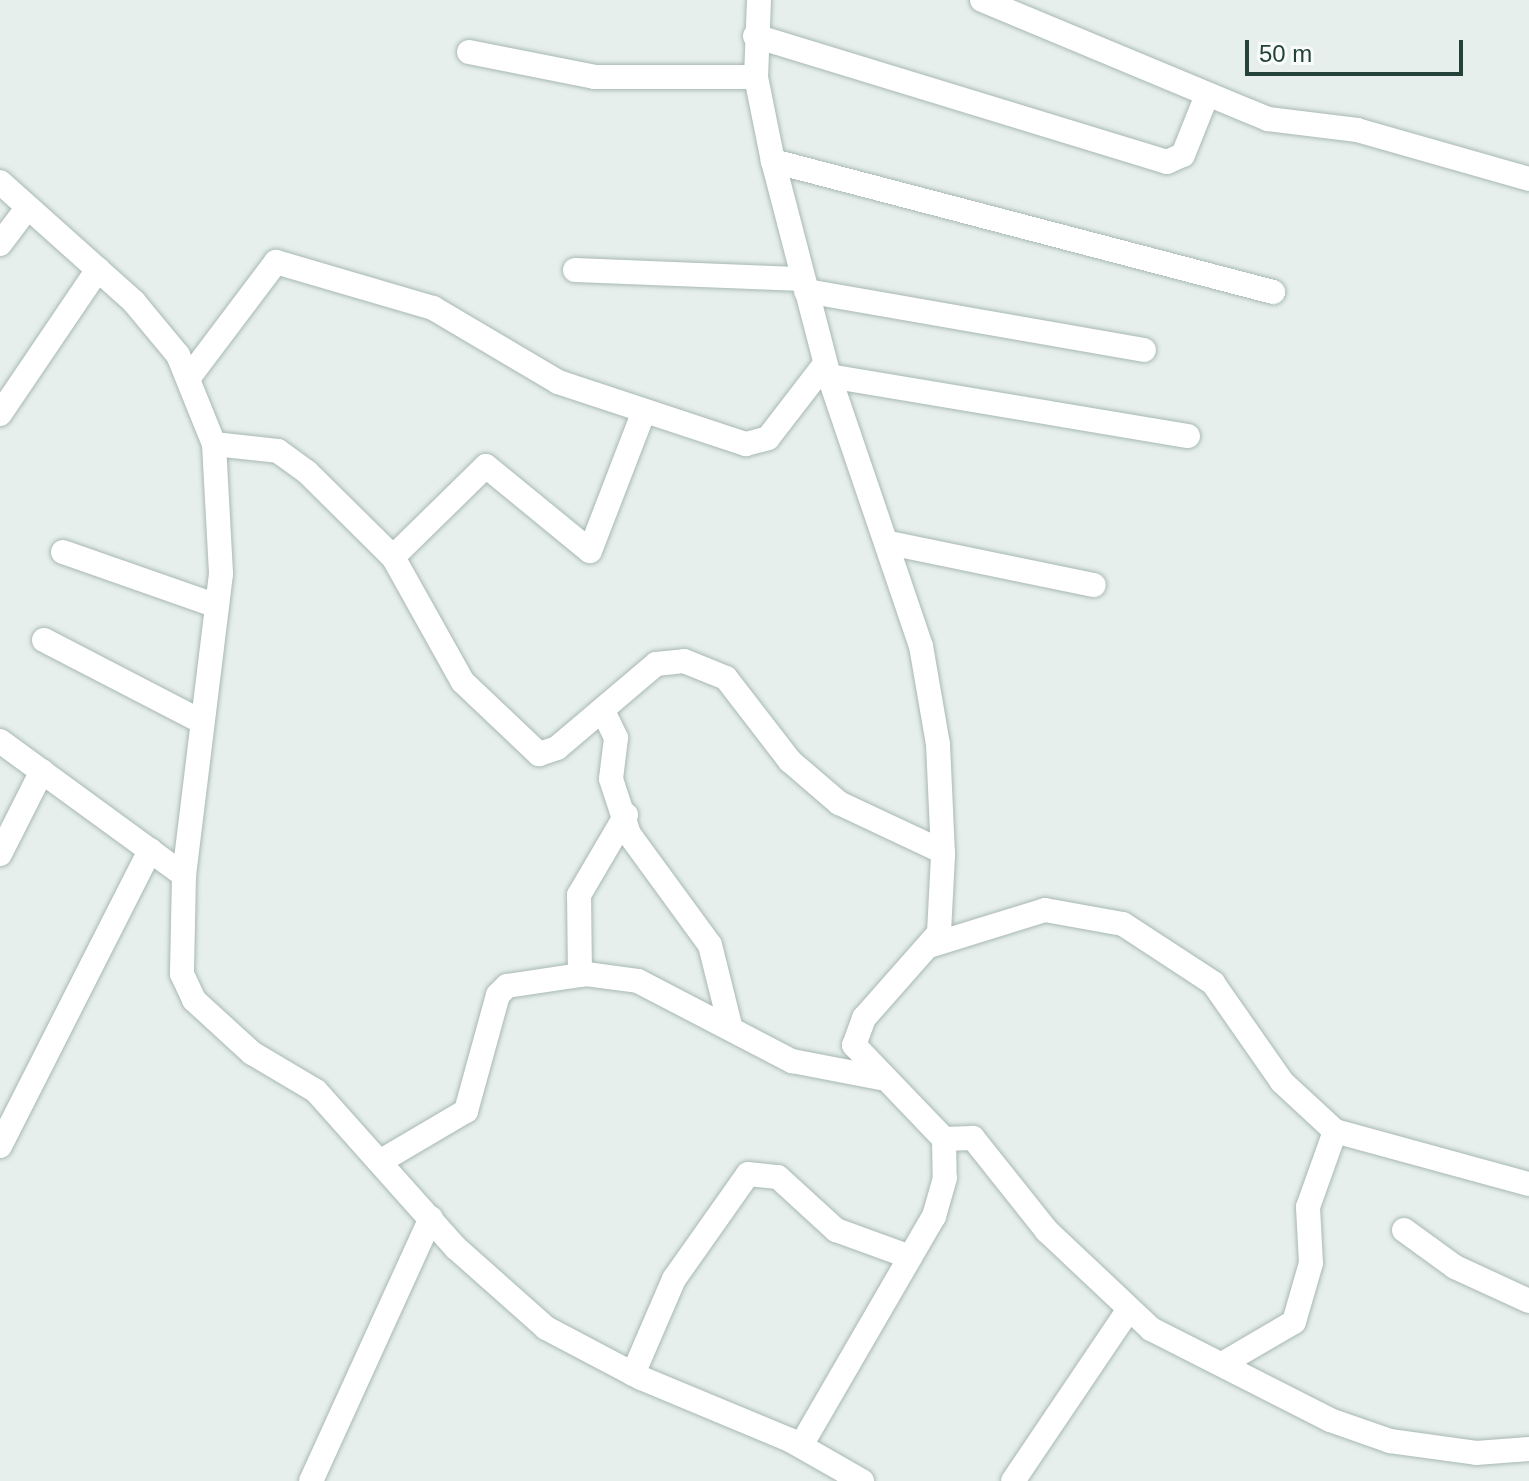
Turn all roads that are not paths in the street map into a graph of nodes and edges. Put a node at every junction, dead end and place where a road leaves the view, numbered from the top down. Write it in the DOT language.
graph roads {
  1 [pos="759,0"];
  2 [pos="982,0"];
  3 [pos="755,36"];
  4 [pos="469,52"];
  5 [pos="756,77"];
  6 [pos="1207,95"];
  7 [pos="773,161"];
  8 [pos="1529,179"];
  9 [pos="0,182"];
  10 [pos="28,207"];
  11 [pos="0,244"];
  12 [pos="98,269"];
  13 [pos="575,270"];
  14 [pos="805,285"];
  15 [pos="1273,292"];
  16 [pos="1144,350"];
  17 [pos="827,370"];
  18 [pos="190,376"];
  19 [pos="0,414"];
  20 [pos="643,414"];
  21 [pos="1188,436"];
  22 [pos="214,444"];
  23 [pos="889,543"];
  24 [pos="63,552"];
  25 [pos="393,557"];
  26 [pos="1094,585"];
  27 [pos="217,606"];
  28 [pos="44,640"];
  29 [pos="603,711"];
  30 [pos="202,722"];
  31 [pos="0,741"];
  32 [pos="42,771"];
  33 [pos="626,815"];
  34 [pos="150,850"];
  35 [pos="943,852"];
  36 [pos="0,854"];
  37 [pos="184,875"];
  38 [pos="932,945"];
  39 [pos="580,975"];
  40 [pos="730,1025"];
  41 [pos="886,1079"];
  42 [pos="1335,1131"];
  43 [pos="944,1139"];
  44 [pos="0,1146"];
  45 [pos="381,1161"];
  46 [pos="1529,1184"];
  47 [pos="431,1218"];
  48 [pos="1404,1230"];
  49 [pos="910,1257"];
  50 [pos="1529,1301"];
  51 [pos="1127,1312"];
  52 [pos="1222,1364"];
  53 [pos="633,1374"];
  54 [pos="801,1445"];
  55 [pos="1529,1449"];
  56 [pos="311,1481"];
  57 [pos="862,1481"];
  58 [pos="1013,1481"];
  1 -- 3 [label="street"];
  2 -- 6 [label="street"];
  3 -- 5 [label="street"];
  3 -- 6 [label="street"];
  4 -- 5 [label="street"];
  5 -- 7 [label="street"];
  6 -- 8 [label="street"];
  7 -- 14 [label="street"];
  7 -- 15 [label="street"];
  9 -- 10 [label="street"];
  10 -- 11 [label="street"];
  10 -- 12 [label="street"];
  12 -- 18 [label="street"];
  12 -- 19 [label="street"];
  13 -- 14 [label="street"];
  14 -- 16 [label="street"];
  14 -- 17 [label="street"];
  17 -- 20 [label="street"];
  17 -- 21 [label="street"];
  17 -- 23 [label="street"];
  18 -- 20 [label="street"];
  18 -- 22 [label="street"];
  20 -- 25 [label="street"];
  22 -- 25 [label="street"];
  22 -- 27 [label="street"];
  23 -- 26 [label="street"];
  23 -- 35 [label="street"];
  24 -- 27 [label="street"];
  25 -- 29 [label="street"];
  27 -- 30 [label="street"];
  28 -- 30 [label="street"];
  29 -- 33 [label="street"];
  29 -- 35 [label="street"];
  30 -- 37 [label="street"];
  31 -- 32 [label="street"];
  32 -- 34 [label="street"];
  32 -- 36 [label="street"];
  33 -- 39 [label="street"];
  33 -- 40 [label="street"];
  34 -- 37 [label="street"];
  34 -- 44 [label="street"];
  35 -- 38 [label="street"];
  37 -- 45 [label="street"];
  38 -- 41 [label="street"];
  38 -- 42 [label="street"];
  39 -- 40 [label="street"];
  39 -- 45 [label="street"];
  40 -- 41 [label="street"];
  41 -- 43 [label="street"];
  42 -- 46 [label="street"];
  42 -- 52 [label="street"];
  43 -- 49 [label="street"];
  43 -- 51 [label="street"];
  45 -- 47 [label="street"];
  47 -- 53 [label="street"];
  47 -- 56 [label="street"];
  48 -- 50 [label="street"];
  49 -- 53 [label="street"];
  49 -- 54 [label="street"];
  51 -- 52 [label="street"];
  51 -- 58 [label="street"];
  52 -- 55 [label="street"];
  53 -- 54 [label="street"];
  54 -- 57 [label="street"];
}
